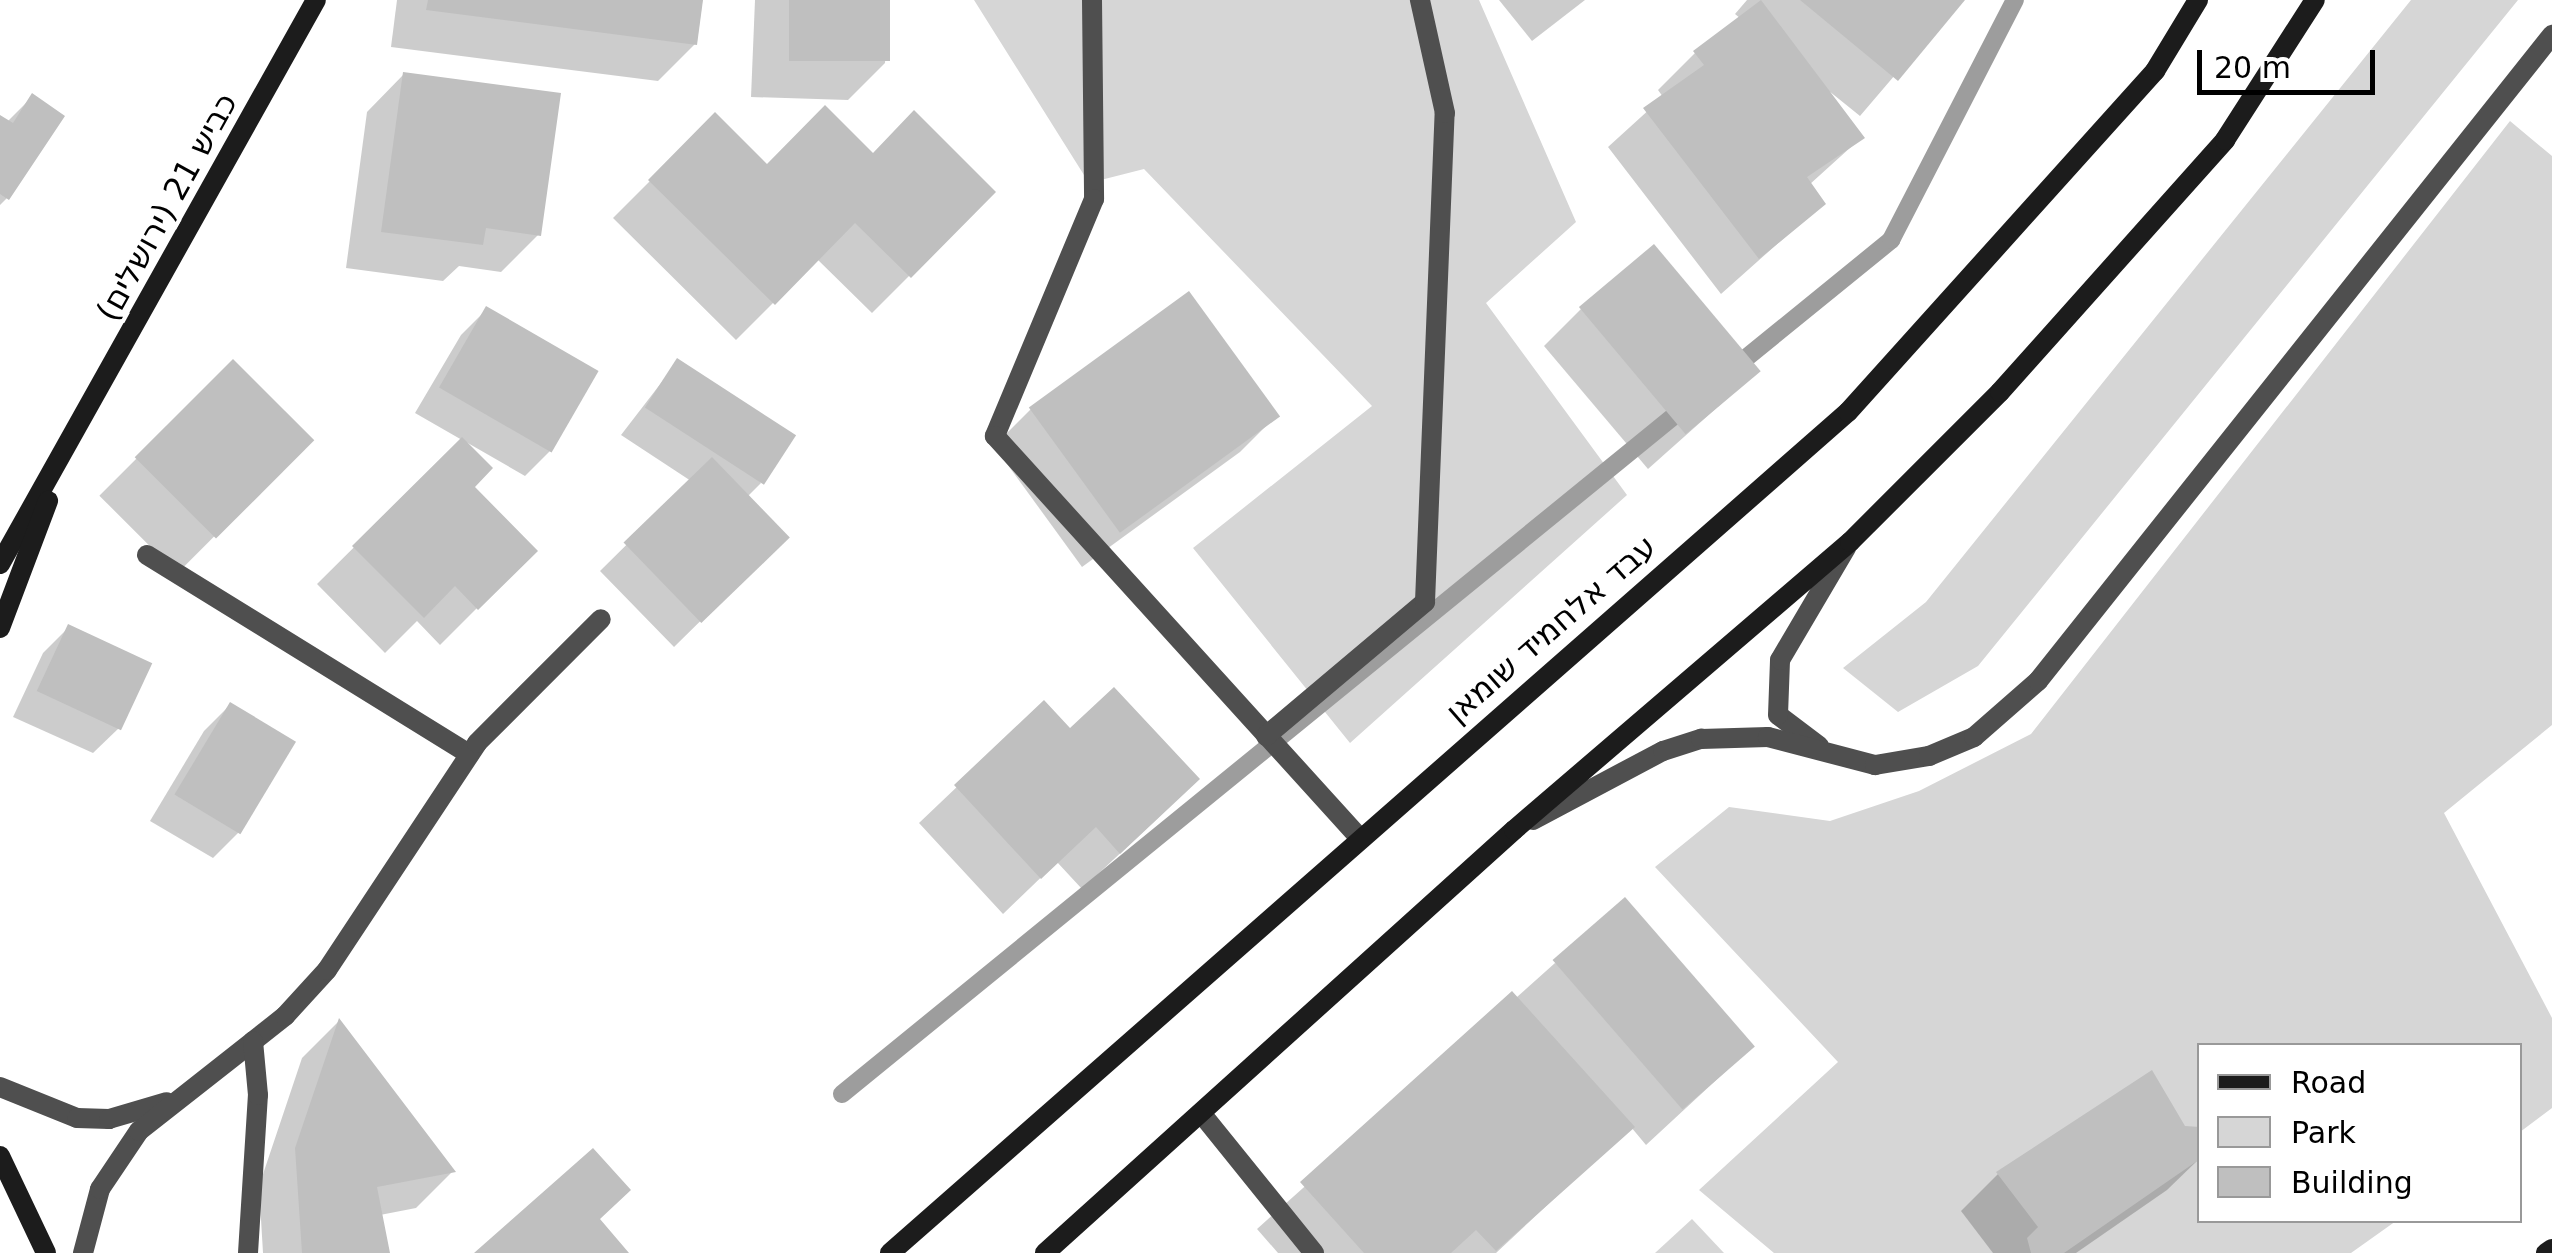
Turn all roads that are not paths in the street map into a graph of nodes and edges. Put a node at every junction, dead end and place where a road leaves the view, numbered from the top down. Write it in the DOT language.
graph roads {
  1 [pos="316,0"];
  2 [pos="1092,0"];
  3 [pos="1420,0"];
  4 [pos="2198,0"];
  5 [pos="2315,0"];
  6 [pos="2552,36"];
  7 [pos="70,444"];
  8 [pos="1850,542"];
  9 [pos="147,555"];
  10 [pos="0,564"];
  11 [pos="601,619"];
  12 [pos="0,628"];
  13 [pos="1266,736"];
  14 [pos="1824,751"];
  15 [pos="469,754"];
  16 [pos="1514,830"];
  17 [pos="1358,836"];
  18 [pos="254,1041"];
  19 [pos="0,1087"];
  20 [pos="186,1092"];
  21 [pos="1201,1113"];
  22 [pos="0,1156"];
  23 [pos="2552,1249"];
  24 [pos="46,1253"];
  25 [pos="83,1253"];
  26 [pos="248,1253"];
  27 [pos="890,1253"];
  28 [pos="1045,1253"];
  29 [pos="1314,1253"];
  30 [pos="2546,1253"];
  1 -- 7 [label="main road, כביש 21 (ירושלים)"];
  2 -- 13 [label="street"];
  3 -- 13 [label="street"];
  4 -- 17 [label="main road, עבד אלחמיד שומאן"];
  5 -- 8 [label="main road"];
  6 -- 14 [label="street"];
  7 -- 10 [label="main road, כביש 21 (ירושלים)"];
  7 -- 12 [label="main road, כביש 21 (ירושלים)"];
  8 -- 14 [label="street"];
  8 -- 16 [label="main road"];
  9 -- 15 [label="street"];
  11 -- 15 [label="street"];
  13 -- 17 [label="street"];
  14 -- 16 [label="street"];
  15 -- 18 [label="street"];
  16 -- 21 [label="main road"];
  17 -- 27 [label="main road, עבד אלחמיד שומאן"];
  18 -- 20 [label="street"];
  18 -- 26 [label="street"];
  19 -- 20 [label="street"];
  20 -- 25 [label="street"];
  21 -- 28 [label="main road"];
  21 -- 29 [label="street"];
  22 -- 24 [label="main road"];
  23 -- 30 [label="main road"];
}
